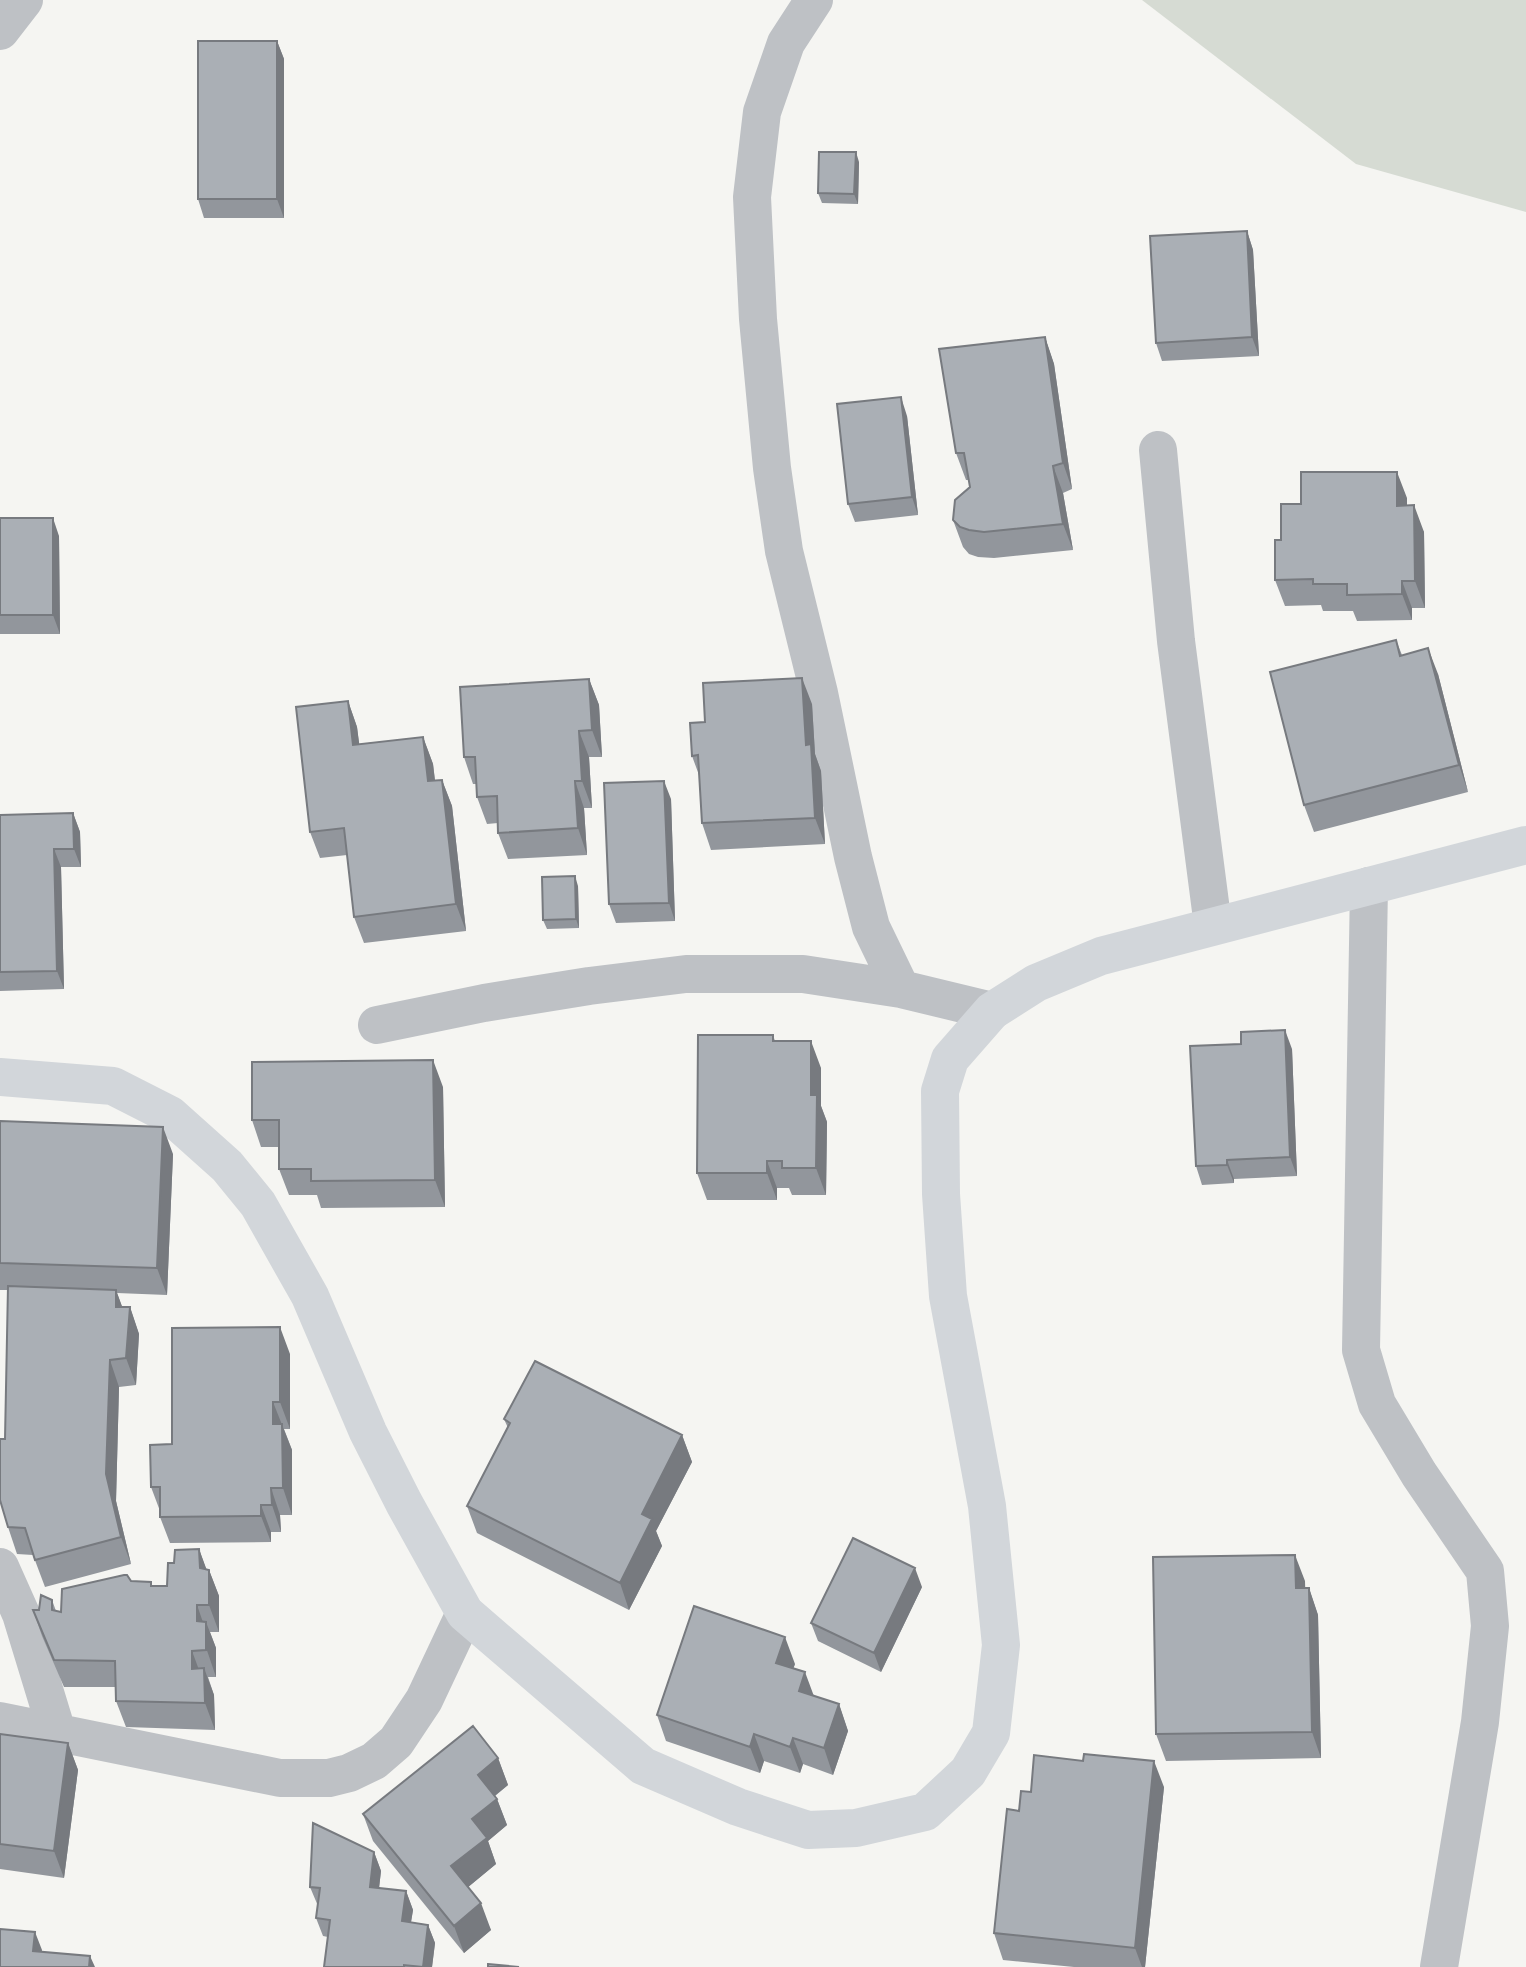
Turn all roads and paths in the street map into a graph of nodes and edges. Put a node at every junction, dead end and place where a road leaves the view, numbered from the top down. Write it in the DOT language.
graph roads {
  1 [pos="24,0"];
  2 [pos="814,0"];
  3 [pos="0,31"];
  4 [pos="1158,450"];
  5 [pos="1526,845"];
  6 [pos="1369,886"];
  7 [pos="1213,926"];
  8 [pos="901,989"];
  9 [pos="992,1011"];
  10 [pos="377,1025"];
  11 [pos="0,1077"];
  12 [pos="0,1567"];
  13 [pos="465,1613"];
  14 [pos="0,1721"];
  15 [pos="57,1732"];
  16 [pos="1439,1967"];
  1 -- 3 [label="street"];
  2 -- 8 [label="street"];
  4 -- 7 [label="street"];
  5 -- 6 [label="main road"];
  6 -- 7 [label="main road"];
  6 -- 16 [label="street"];
  7 -- 9 [label="main road"];
  8 -- 9 [label="street"];
  8 -- 10 [label="street"];
  9 -- 13 [label="main road"];
  11 -- 13 [label="main road"];
  12 -- 15 [label="street"];
  13 -- 15 [label="street"];
  14 -- 15 [label="street"];
}
